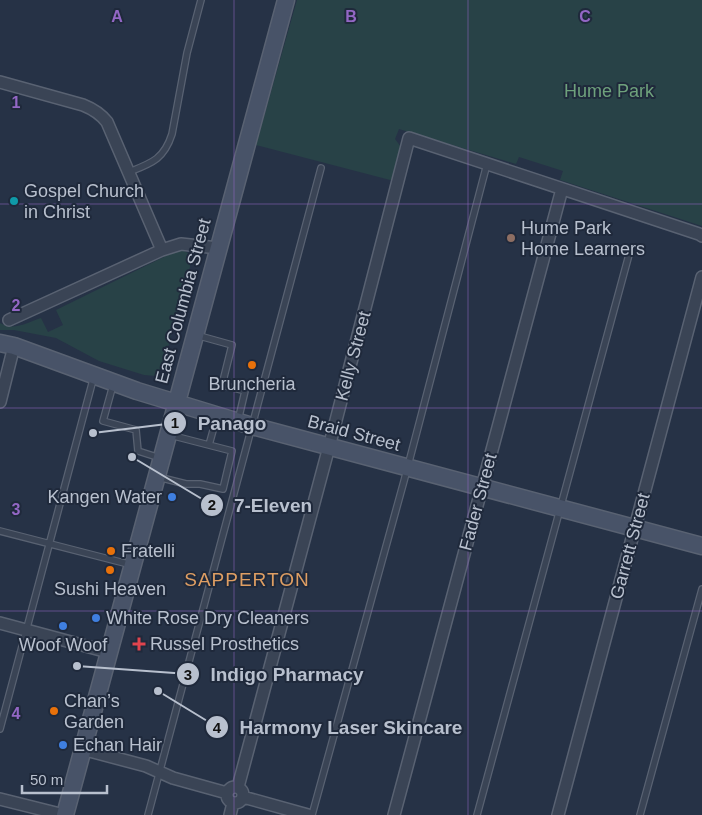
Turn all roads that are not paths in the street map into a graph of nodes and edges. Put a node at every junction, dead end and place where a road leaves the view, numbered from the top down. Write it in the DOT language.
graph roads {
  1 [pos="202,0"];
  2 [pos="286,0"];
  3 [pos="0,82"];
  4 [pos="487,164"];
  5 [pos="321,168"];
  6 [pos="129,172"];
  7 [pos="562,189"];
  8 [pos="702,236"];
  9 [pos="218,248"];
  10 [pos="162,250"];
  11 [pos="630,251"];
  12 [pos="702,277"];
  13 [pos="9,320"];
  14 [pos="194,335"];
  15 [pos="7,345"];
  16 [pos="94,376"];
  17 [pos="114,383"];
  18 [pos="0,402"];
  19 [pos="175,403"];
  20 [pos="217,415"];
  21 [pos="245,424"];
  22 [pos="167,434"];
  23 [pos="209,445"];
  24 [pos="329,447"];
  25 [pos="160,458"];
  26 [pos="407,468"];
  27 [pos="156,476"];
  28 [pos="482,488"];
  29 [pos="559,509"];
  30 [pos="635,529"];
  31 [pos="0,531"];
  32 [pos="49,544"];
  33 [pos="702,546"];
  34 [pos="132,566"];
  35 [pos="702,589"];
  36 [pos="0,623"];
  37 [pos="26,630"];
  38 [pos="108,652"];
  39 [pos="2,713"];
  40 [pos="0,729"];
  41 [pos="82,749"];
  42 [pos="160,772"];
  43 [pos="235,795"];
  44 [pos="0,799"];
  45 [pos="64,815"];
  46 [pos="148,815"];
  47 [pos="230,815"];
  48 [pos="310,815"];
  49 [pos="394,815"];
  50 [pos="477,815"];
  51 [pos="558,815"];
  52 [pos="640,815"];
  1 -- 6 [label="lane"];
  2 -- 9 [label="main road, East Columbia Street"];
  3 -- 6 [label="street"];
  4 -- 7 [label="street, Kelly Street"];
  4 -- 24 [label="street, Kelly Street"];
  4 -- 26 [label="lane"];
  5 -- 21 [label="lane"];
  6 -- 10 [label="street"];
  7 -- 8 [label="street"];
  7 -- 28 [label="street, Fader Street"];
  9 -- 10 [label="street"];
  9 -- 14 [label="main road, East Columbia Street"];
  10 -- 13 [label="street"];
  11 -- 29 [label="lane"];
  12 -- 30 [label="street, Garrett Street"];
  14 -- 19 [label="main road, East Columbia Street"];
  14 -- 21 [label="lane"];
  15 -- 16 [label="main road, Braid Street"];
  15 -- 18 [label="street"];
  16 -- 17 [label="main road, Braid Street"];
  16 -- 32 [label="lane"];
  17 -- 19 [label="main road, Braid Street"];
  17 -- 25 [label="lane"];
  19 -- 20 [label="main road, Braid Street"];
  19 -- 22 [label="main road, East Columbia Street"];
  20 -- 21 [label="main road, Braid Street"];
  20 -- 23 [label="lane"];
  21 -- 24 [label="main road, Braid Street"];
  21 -- 42 [label="lane"];
  22 -- 23 [label="lane"];
  22 -- 25 [label="main road, East Columbia Street"];
  23 -- 27 [label="lane"];
  24 -- 26 [label="main road, Braid Street"];
  24 -- 43 [label="street, Kelly Street"];
  25 -- 27 [label="main road, East Columbia Street"];
  26 -- 28 [label="main road, Braid Street"];
  26 -- 48 [label="lane"];
  27 -- 34 [label="main road, East Columbia Street"];
  28 -- 29 [label="main road, Braid Street"];
  28 -- 49 [label="street, Fader Street"];
  29 -- 30 [label="main road, Braid Street"];
  29 -- 50 [label="lane"];
  30 -- 33 [label="main road, Braid Street"];
  30 -- 51 [label="street, Garrett Street"];
  31 -- 32 [label="lane"];
  32 -- 34 [label="lane"];
  32 -- 37 [label="lane"];
  34 -- 38 [label="main road, East Columbia Street"];
  35 -- 52 [label="lane"];
  36 -- 37 [label="street"];
  37 -- 38 [label="street"];
  37 -- 39 [label="lane"];
  38 -- 41 [label="main road, East Columbia Street"];
  39 -- 40 [label="lane"];
  41 -- 42 [label="street"];
  41 -- 45 [label="main road, East Columbia Street"];
  42 -- 43 [label="street"];
  42 -- 46 [label="lane"];
  43 -- 47 [label="street, Kelly Street"];
  43 -- 48 [label="street"];
  44 -- 45 [label="street"];
}
